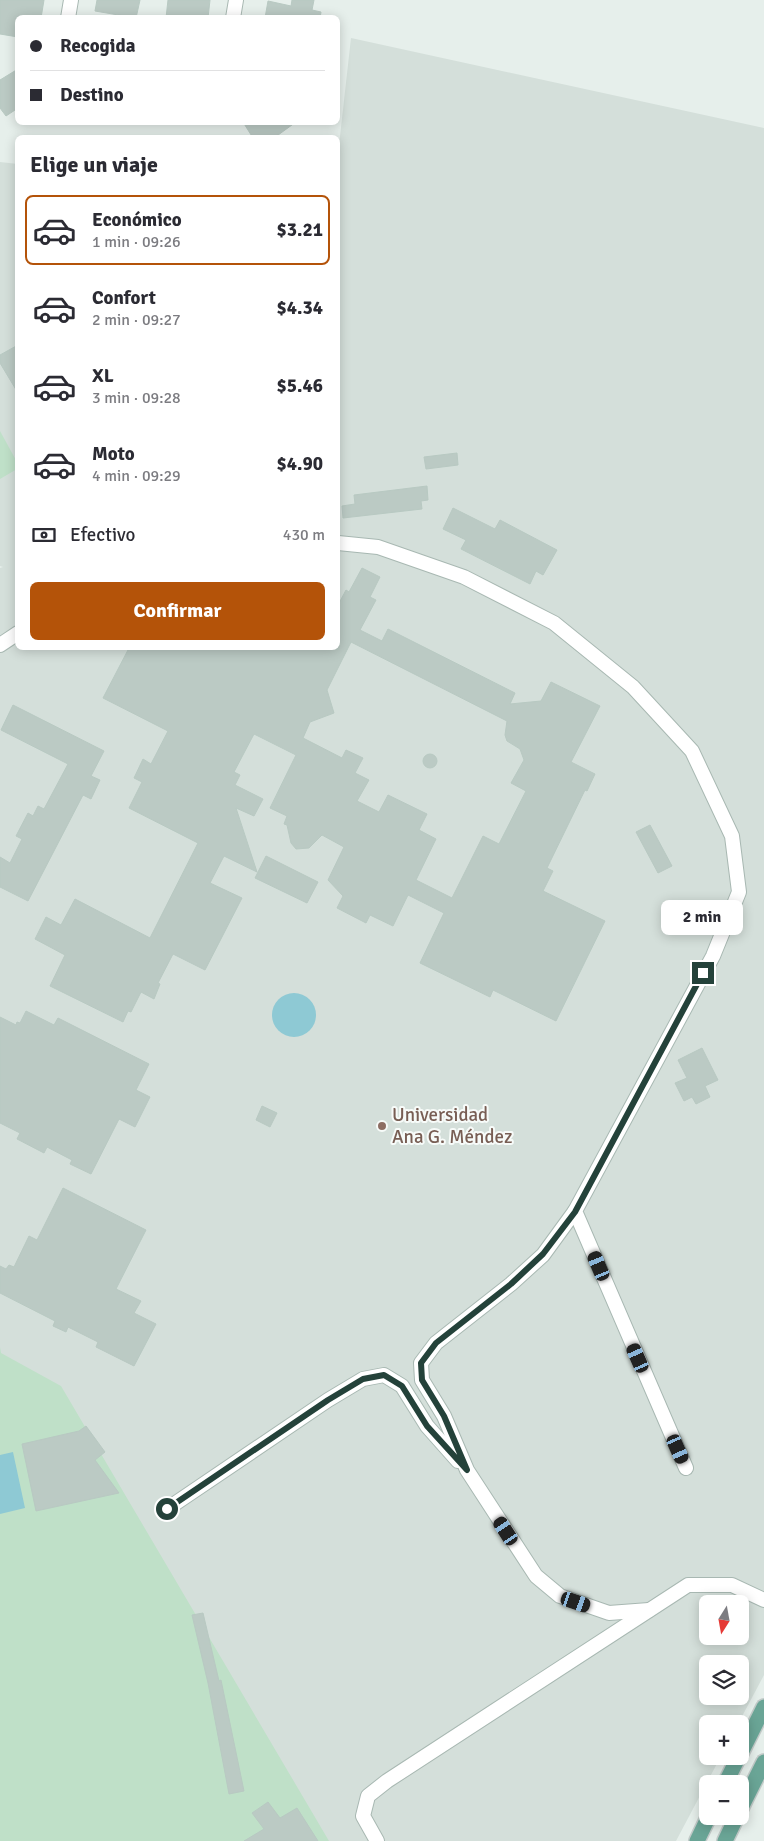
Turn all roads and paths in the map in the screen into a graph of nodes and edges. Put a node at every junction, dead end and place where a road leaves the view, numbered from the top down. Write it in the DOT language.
graph roads {
  1 [pos="71,0"];
  2 [pos="236,0"];
  3 [pos="68,15"];
  4 [pos="234,15"];
  5 [pos="340,543"];
  6 [pos="15,635"];
  7 [pos="0,645"];
  8 [pos="575,1212"];
  9 [pos="686,1468"];
  10 [pos="467,1470"];
  11 [pos="167,1509"];
  12 [pos="764,1600"];
  13 [pos="649,1610"];
  14 [pos="764,1707"];
  15 [pos="749,1737"];
  16 [pos="764,1762"];
  17 [pos="749,1792"];
  18 [pos="705,1825"];
  19 [pos="733,1825"];
  20 [pos="377,1841"];
  21 [pos="697,1841"];
  22 [pos="725,1841"];
  1 -- 3 [label="street"];
  2 -- 4 [label="street"];
  5 -- 8 [label="street"];
  6 -- 7 [label="street"];
  8 -- 9 [label="street"];
  8 -- 10 [label="street"];
  10 -- 11 [label="street"];
  10 -- 13 [label="street"];
  12 -- 13 [label="street"];
  13 -- 20 [label="street"];
  14 -- 15 [label="main road"];
  16 -- 17 [label="main road"];
  18 -- 21 [label="main road"];
  19 -- 22 [label="main road"];
}
